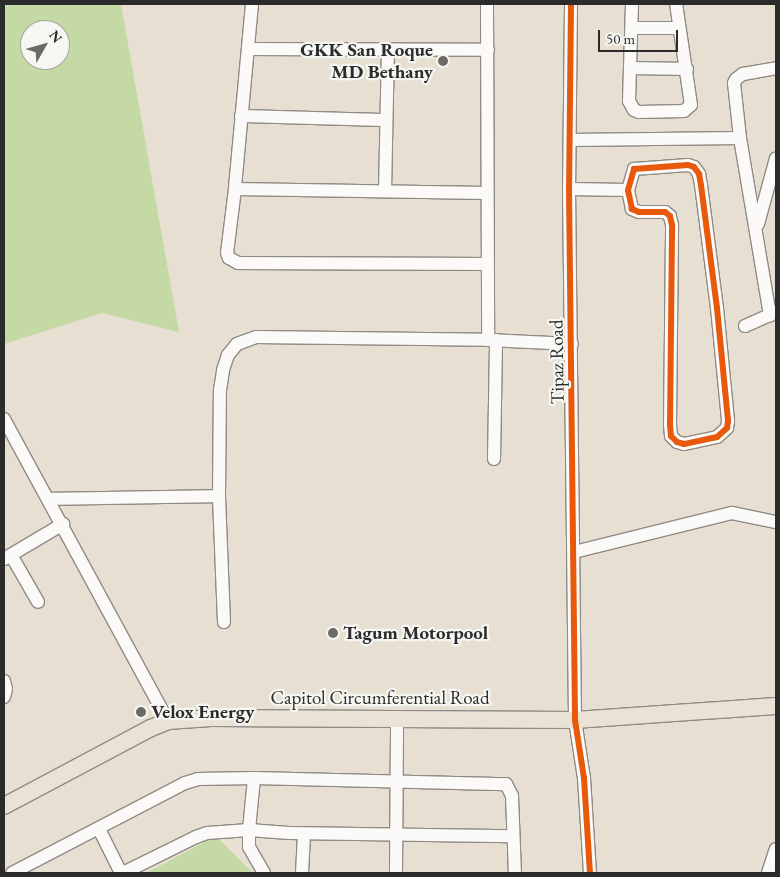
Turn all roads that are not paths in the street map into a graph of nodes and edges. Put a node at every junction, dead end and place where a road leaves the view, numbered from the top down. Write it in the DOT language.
graph roads {
  1 [pos="252,4"];
  2 [pos="487,4"];
  3 [pos="571,4"];
  4 [pos="632,4"];
  5 [pos="676,4"];
  6 [pos="632,28"];
  7 [pos="678,28"];
  8 [pos="249,49"];
  9 [pos="488,50"];
  10 [pos="388,51"];
  11 [pos="631,68"];
  12 [pos="776,68"];
  13 [pos="686,69"];
  14 [pos="241,116"];
  15 [pos="385,120"];
  16 [pos="740,138"];
  17 [pos="570,140"];
  18 [pos="776,158"];
  19 [pos="235,189"];
  20 [pos="569,189"];
  21 [pos="628,190"];
  22 [pos="385,191"];
  23 [pos="486,194"];
  24 [pos="757,229"];
  25 [pos="486,264"];
  26 [pos="773,314"];
  27 [pos="744,326"];
  28 [pos="492,340"];
  29 [pos="572,344"];
  30 [pos="4,419"];
  31 [pos="494,459"];
  32 [pos="219,496"];
  33 [pos="49,499"];
  34 [pos="776,522"];
  35 [pos="63,524"];
  36 [pos="574,552"];
  37 [pos="7,557"];
  38 [pos="38,602"];
  39 [pos="224,622"];
  40 [pos="4,681"];
  41 [pos="4,697"];
  42 [pos="776,706"];
  43 [pos="397,718"];
  44 [pos="575,720"];
  45 [pos="168,721"];
  46 [pos="254,778"];
  47 [pos="396,782"];
  48 [pos="4,806"];
  49 [pos="99,829"];
  50 [pos="249,830"];
  51 [pos="304,834"];
  52 [pos="395,835"];
  53 [pos="513,836"];
  54 [pos="776,849"];
  55 [pos="12,873"];
  56 [pos="122,873"];
  57 [pos="264,873"];
  58 [pos="302,873"];
  59 [pos="396,873"];
  60 [pos="515,873"];
  61 [pos="590,873"];
  62 [pos="768,873"];
  1 -- 8 [label="street"];
  2 -- 9 [label="street"];
  3 -- 17 [label="street, Tipaz Road"];
  4 -- 6 [label="street"];
  5 -- 7 [label="street"];
  6 -- 7 [label="street"];
  6 -- 11 [label="street"];
  7 -- 13 [label="street"];
  8 -- 10 [label="street"];
  8 -- 14 [label="street"];
  9 -- 10 [label="street"];
  9 -- 23 [label="street"];
  10 -- 15 [label="street"];
  11 -- 13 [label="street"];
  11 -- 13 [label="street"];
  12 -- 16 [label="street"];
  14 -- 15 [label="street"];
  14 -- 19 [label="street"];
  15 -- 22 [label="street"];
  16 -- 17 [label="street"];
  16 -- 24 [label="street"];
  17 -- 20 [label="street, Tipaz Road"];
  18 -- 24 [label="street"];
  19 -- 22 [label="street"];
  19 -- 25 [label="street"];
  20 -- 21 [label="street"];
  20 -- 29 [label="street, Tipaz Road"];
  21 -- 21 [label="street"];
  22 -- 23 [label="street"];
  23 -- 25 [label="street"];
  24 -- 26 [label="street"];
  25 -- 28 [label="street"];
  26 -- 27 [label="street"];
  28 -- 29 [label="street"];
  28 -- 31 [label="street"];
  28 -- 32 [label="street"];
  29 -- 36 [label="street, Tipaz Road"];
  30 -- 33 [label="street"];
  32 -- 33 [label="street"];
  32 -- 39 [label="street"];
  33 -- 35 [label="street"];
  34 -- 36 [label="street"];
  35 -- 37 [label="street"];
  35 -- 45 [label="street"];
  36 -- 44 [label="street, Tipaz Road"];
  37 -- 38 [label="street"];
  40 -- 41 [label="street"];
  42 -- 44 [label="main road, Capitol Circumferential Road"];
  43 -- 44 [label="main road, Capitol Circumferential Road"];
  43 -- 45 [label="main road, Capitol Circumferential Road"];
  43 -- 47 [label="street"];
  44 -- 61 [label="street, Tipaz Road"];
  45 -- 48 [label="main road, Capitol Circumferential Road"];
  46 -- 47 [label="street"];
  46 -- 49 [label="street"];
  46 -- 50 [label="street"];
  47 -- 52 [label="street"];
  47 -- 53 [label="street"];
  49 -- 55 [label="street"];
  49 -- 56 [label="street"];
  50 -- 51 [label="street"];
  50 -- 56 [label="street"];
  50 -- 57 [label="street"];
  51 -- 52 [label="street"];
  51 -- 58 [label="street"];
  52 -- 53 [label="street"];
  52 -- 59 [label="street"];
  53 -- 60 [label="street"];
  54 -- 62 [label="street"];
}
